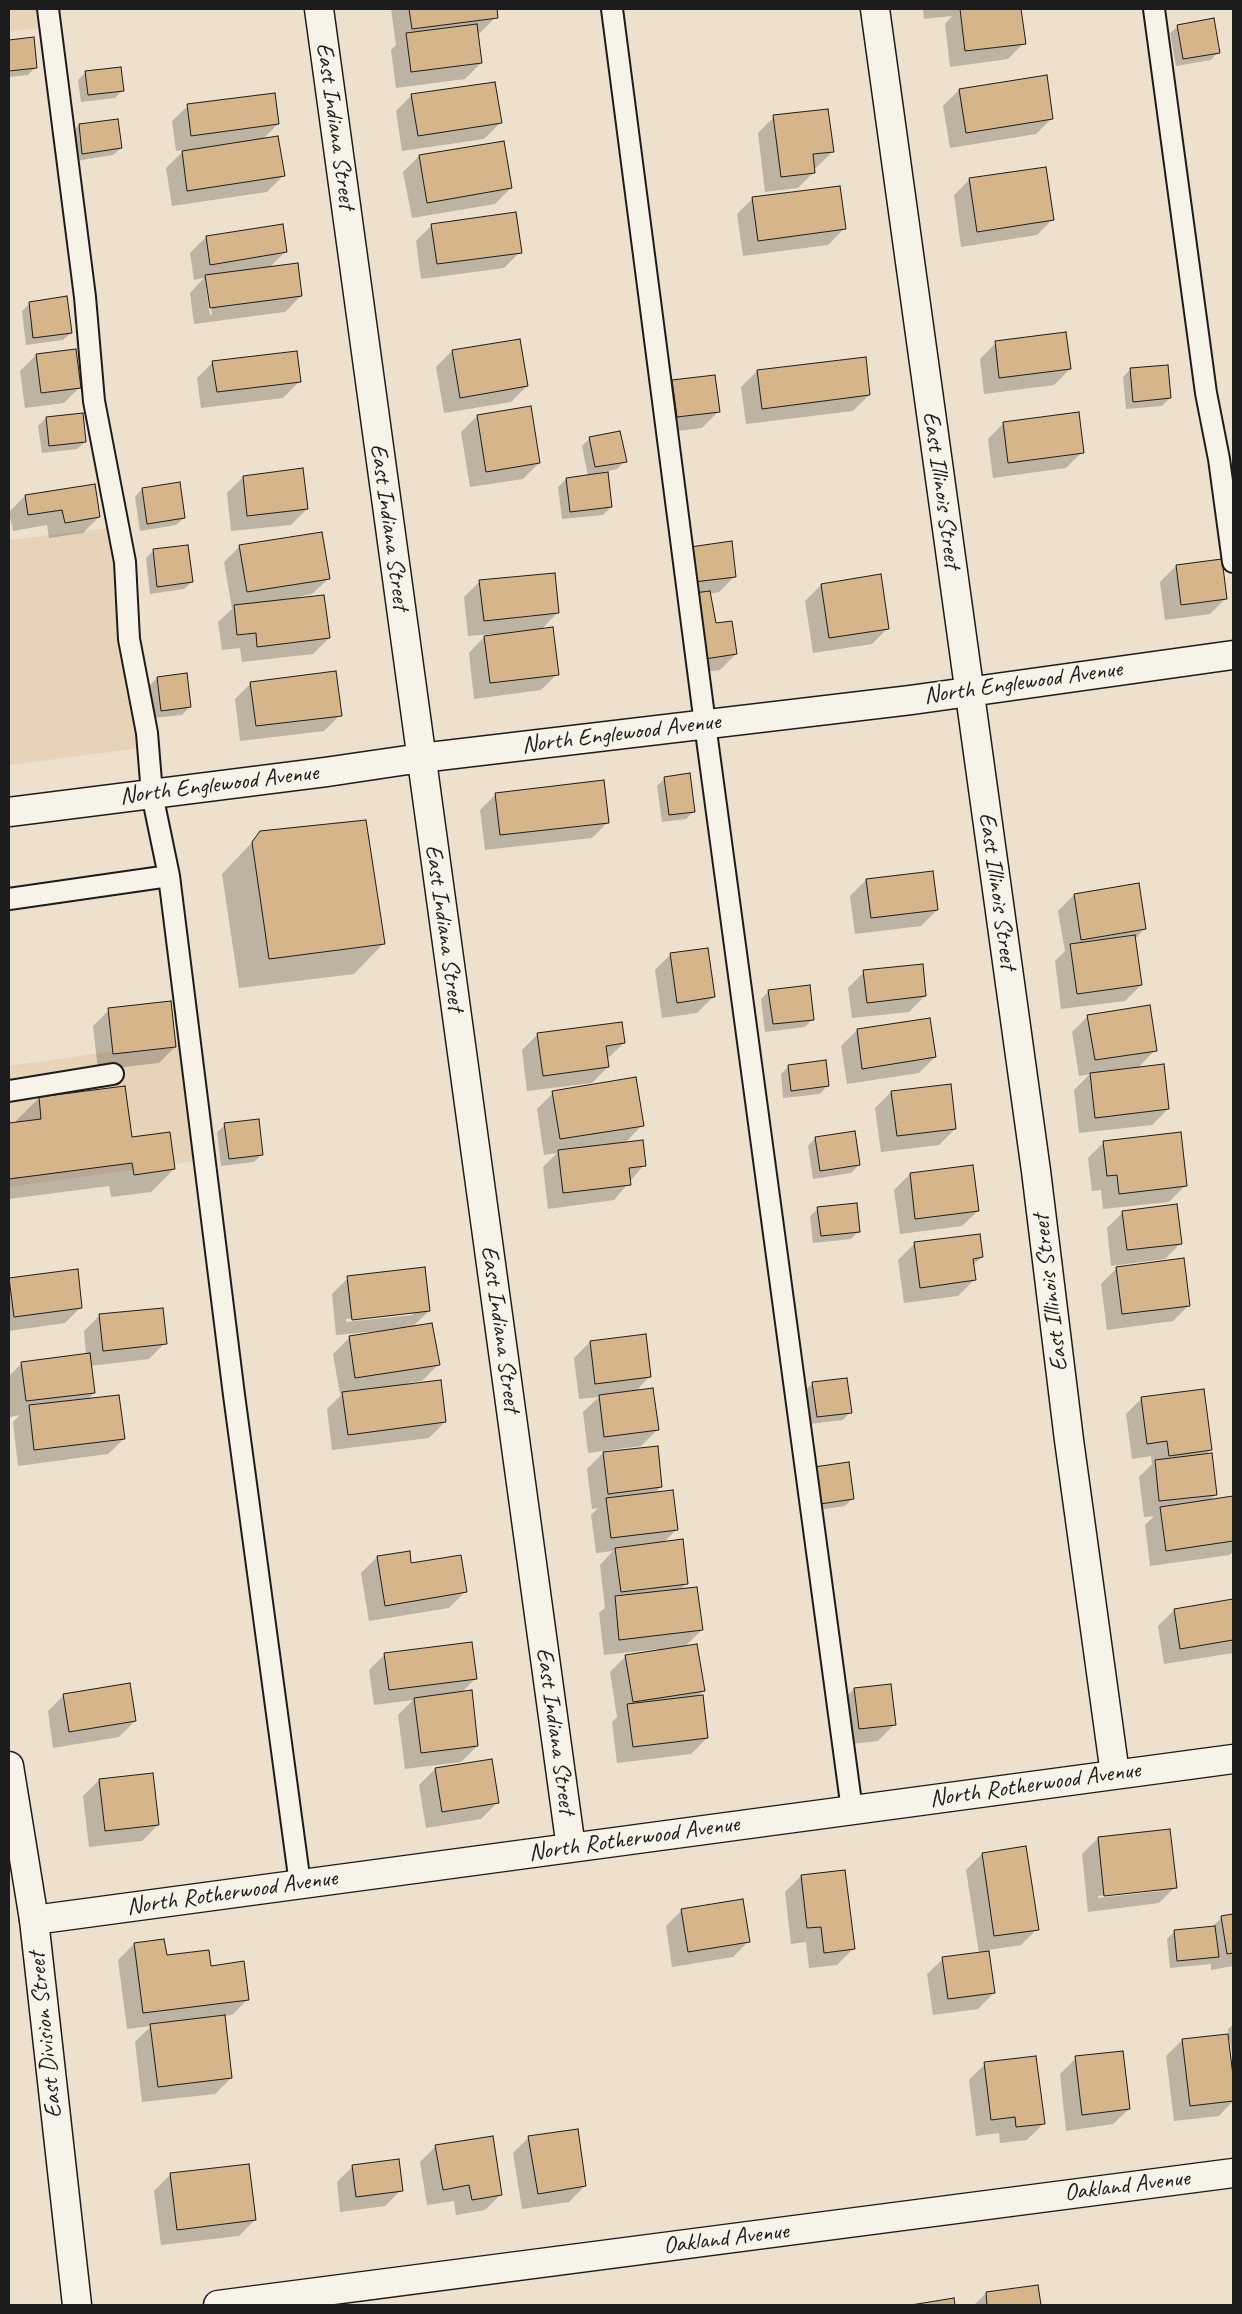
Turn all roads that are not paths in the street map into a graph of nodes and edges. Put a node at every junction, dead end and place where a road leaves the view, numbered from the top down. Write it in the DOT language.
graph roads {
  1 [pos="48,9"];
  2 [pos="319,9"];
  3 [pos="612,9"];
  4 [pos="875,9"];
  5 [pos="1154,9"];
  6 [pos="1233,562"];
  7 [pos="1233,655"];
  8 [pos="969,690"];
  9 [pos="705,724"];
  10 [pos="420,758"];
  11 [pos="152,794"];
  12 [pos="9,812"];
  13 [pos="169,876"];
  14 [pos="9,899"];
  15 [pos="113,1074"];
  16 [pos="9,1091"];
  17 [pos="1233,1759"];
  18 [pos="9,1766"];
  19 [pos="1115,1774"];
  20 [pos="852,1810"];
  21 [pos="571,1848"];
  22 [pos="300,1884"];
  23 [pos="34,1920"];
  24 [pos="1233,2173"];
  25 [pos="77,2305"];
  26 [pos="218,2305"];
  1 -- 11 [label="lane"];
  2 -- 10 [label="street, East Indiana Street"];
  3 -- 9 [label="lane"];
  4 -- 8 [label="street, East Illinois Street"];
  5 -- 6 [label="lane"];
  7 -- 8 [label="street, North Englewood Avenue"];
  8 -- 9 [label="street, North Englewood Avenue"];
  8 -- 19 [label="street, East Illinois Street"];
  9 -- 10 [label="street, North Englewood Avenue"];
  9 -- 20 [label="lane"];
  10 -- 11 [label="street, North Englewood Avenue"];
  10 -- 21 [label="street, East Indiana Street"];
  11 -- 12 [label="street, North Englewood Avenue"];
  11 -- 13 [label="lane"];
  13 -- 14 [label="lane"];
  13 -- 22 [label="lane"];
  15 -- 16 [label="lane"];
  17 -- 19 [label="street, North Rotherwood Avenue"];
  18 -- 23 [label="street, East Division Street"];
  19 -- 20 [label="street, North Rotherwood Avenue"];
  20 -- 21 [label="street, North Rotherwood Avenue"];
  21 -- 22 [label="street, North Rotherwood Avenue"];
  22 -- 23 [label="street, North Rotherwood Avenue"];
  23 -- 25 [label="street, East Division Street"];
  24 -- 26 [label="street, Oakland Avenue"];
}
